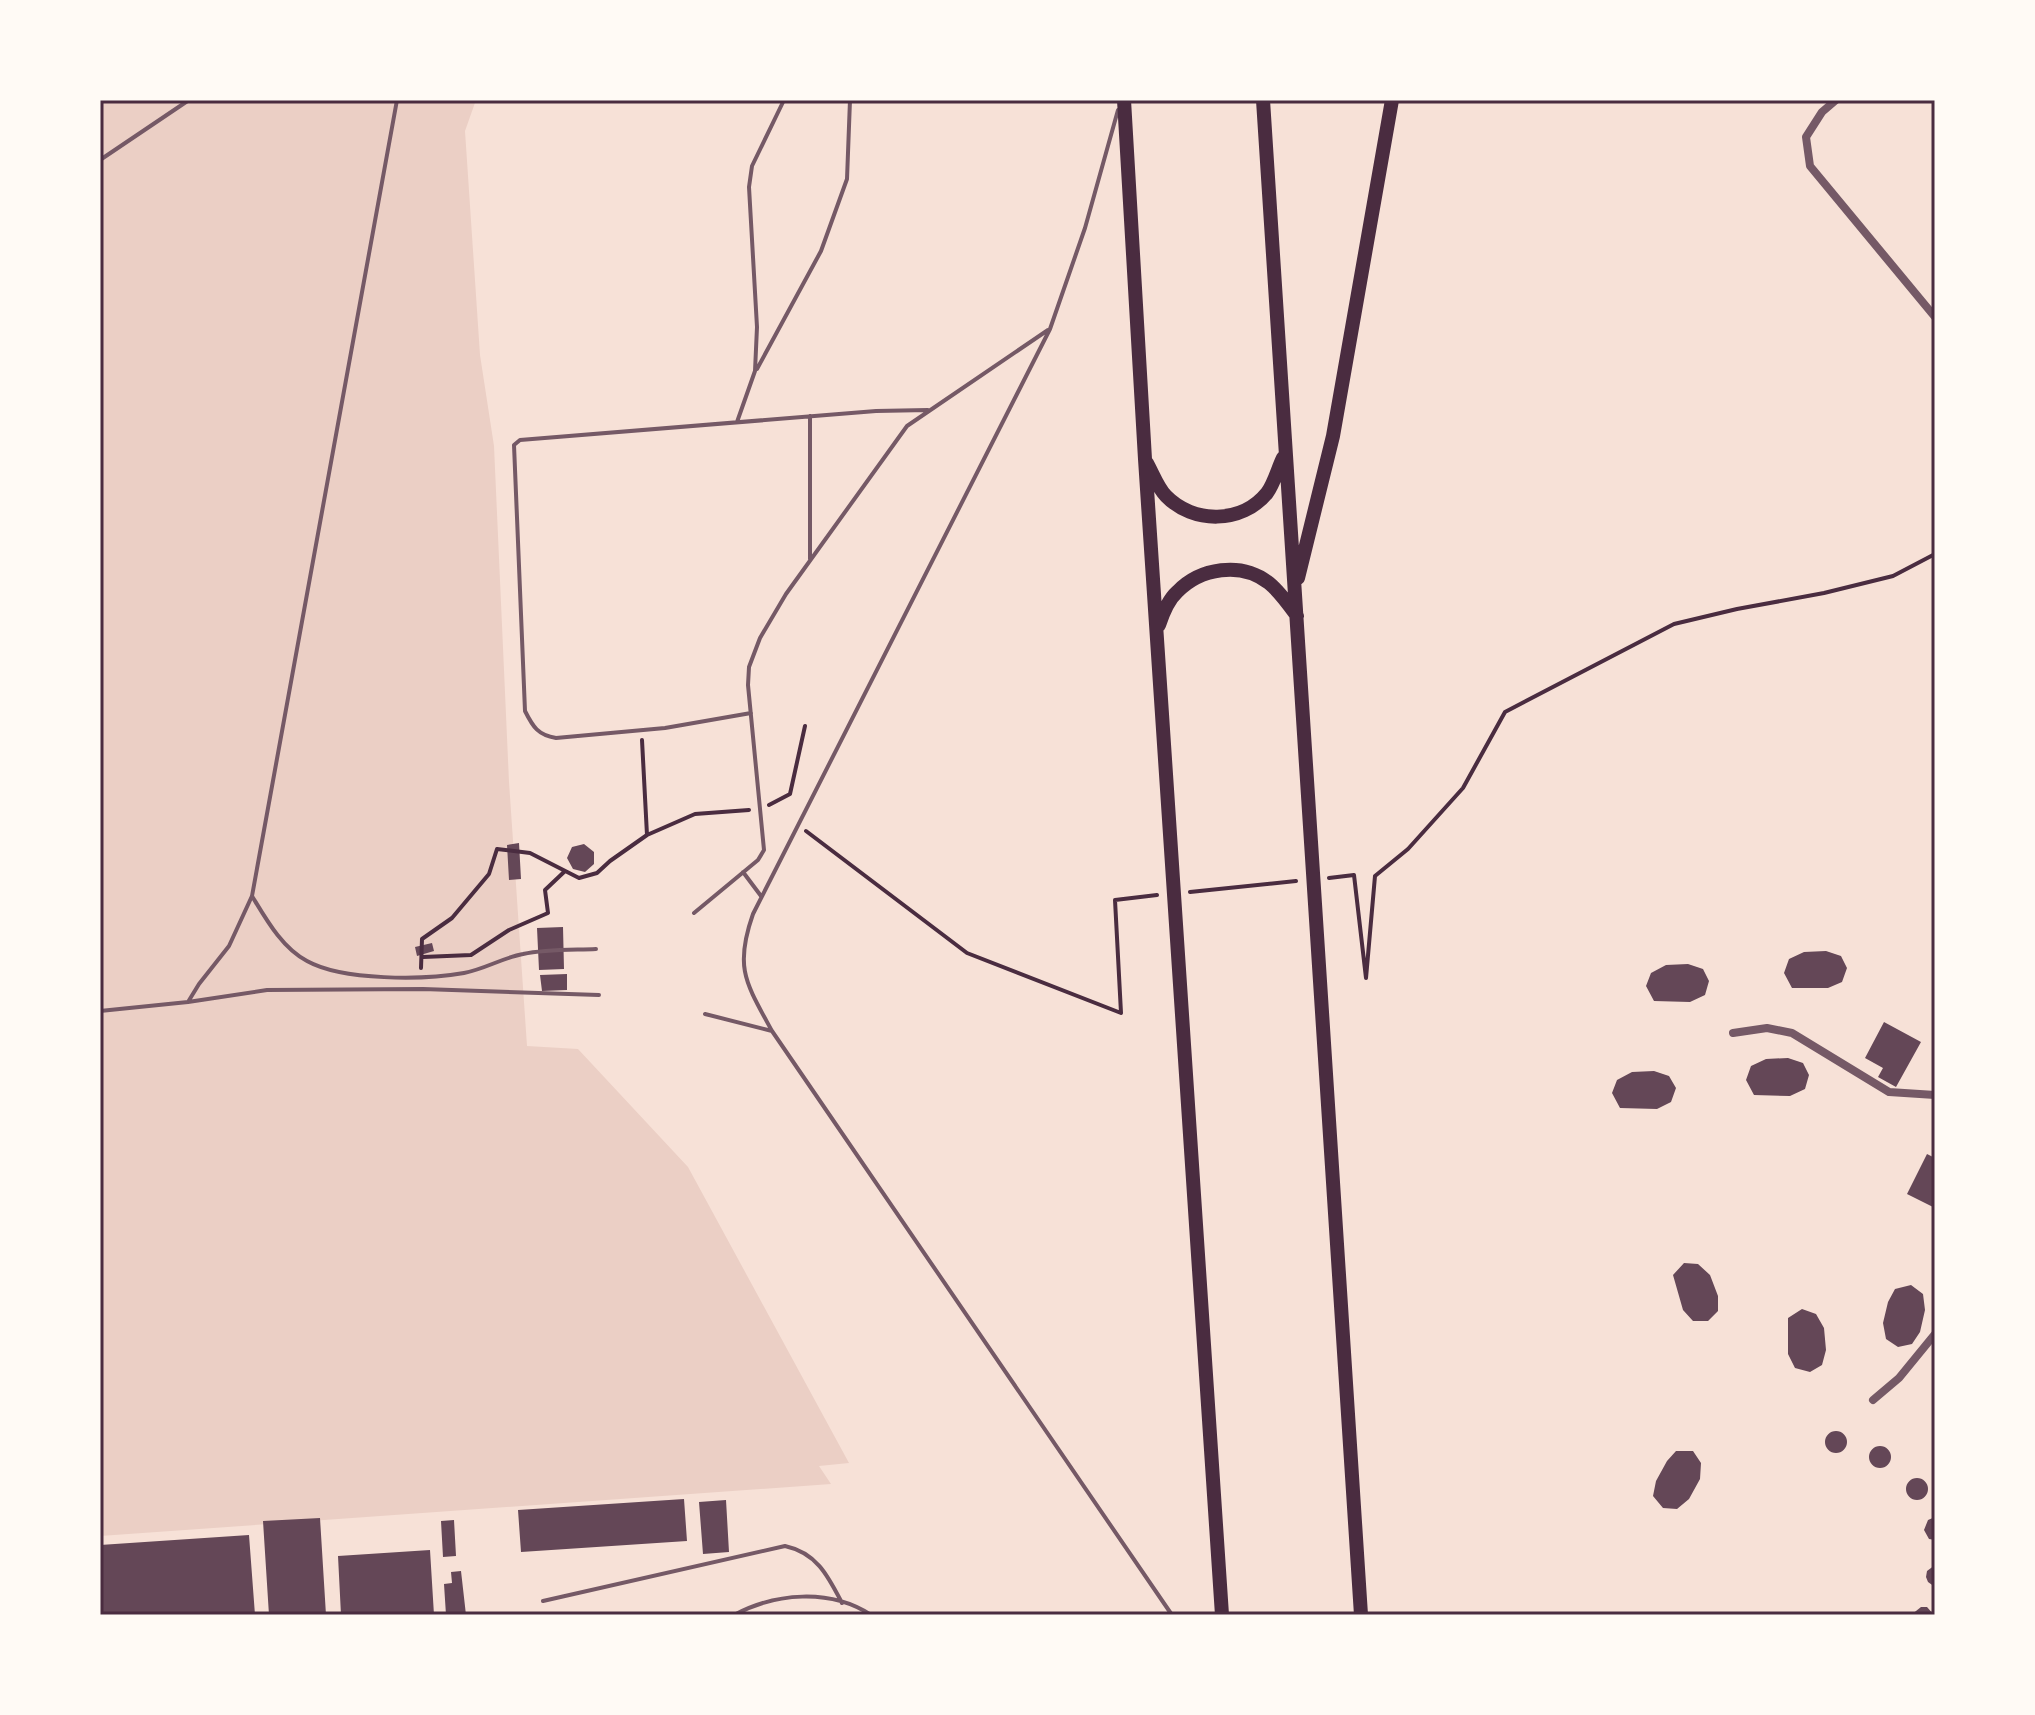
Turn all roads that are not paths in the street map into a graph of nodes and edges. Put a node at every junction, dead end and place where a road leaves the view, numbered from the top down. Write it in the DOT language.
graph roads {
  1 [pos="189,100"];
  2 [pos="397,100"];
  3 [pos="784,100"];
  4 [pos="850,100"];
  5 [pos="1122,100"];
  6 [pos="1263,100"];
  7 [pos="1392,100"];
  8 [pos="1836,100"];
  9 [pos="100,160"];
  10 [pos="1934,313"];
  11 [pos="1050,329"];
  12 [pos="755,371"];
  13 [pos="928,410"];
  14 [pos="810,416"];
  15 [pos="737,422"];
  16 [pos="1284,454"];
  17 [pos="1145,459"];
  18 [pos="810,561"];
  19 [pos="1295,590"];
  20 [pos="1297,617"];
  21 [pos="1157,630"];
  22 [pos="751,713"];
  23 [pos="743,871"];
  24 [pos="252,896"];
  25 [pos="761,896"];
  26 [pos="694,913"];
  27 [pos="596,949"];
  28 [pos="599,995"];
  29 [pos="188,1002"];
  30 [pos="100,1011"];
  31 [pos="705,1014"];
  32 [pos="772,1031"];
  33 [pos="1733,1033"];
  34 [pos="1935,1095"];
  35 [pos="1935,1334"];
  36 [pos="1873,1400"];
  37 [pos="543,1601"];
  38 [pos="842,1603"];
  39 [pos="734,1615"];
  40 [pos="871,1615"];
  41 [pos="1172,1615"];
  42 [pos="1222,1615"];
  43 [pos="1361,1615"];
  1 -- 9 [label="lane"];
  2 -- 24 [label="lane"];
  3 -- 12 [label="lane"];
  4 -- 12 [label="lane"];
  5 -- 11 [label="lane"];
  5 -- 17 [label="highway"];
  6 -- 16 [label="highway"];
  7 -- 19 [label="highway"];
  8 -- 10 [label="street"];
  11 -- 13 [label="lane"];
  11 -- 25 [label="lane"];
  12 -- 15 [label="lane"];
  13 -- 14 [label="lane"];
  13 -- 18 [label="lane"];
  14 -- 15 [label="lane"];
  14 -- 18 [label="lane"];
  15 -- 22 [label="lane"];
  16 -- 17 [label="highway"];
  16 -- 19 [label="highway"];
  17 -- 21 [label="highway"];
  18 -- 22 [label="lane"];
  19 -- 20 [label="highway"];
  20 -- 21 [label="highway"];
  20 -- 43 [label="highway"];
  21 -- 42 [label="highway"];
  22 -- 23 [label="lane"];
  23 -- 25 [label="lane"];
  23 -- 26 [label="lane"];
  24 -- 27 [label="lane"];
  24 -- 29 [label="lane"];
  25 -- 32 [label="lane"];
  28 -- 29 [label="lane"];
  29 -- 30 [label="lane"];
  31 -- 32 [label="lane"];
  32 -- 41 [label="lane"];
  33 -- 34 [label="street"];
  35 -- 36 [label="street"];
  37 -- 38 [label="lane"];
  38 -- 39 [label="lane"];
  38 -- 40 [label="lane"];
}
